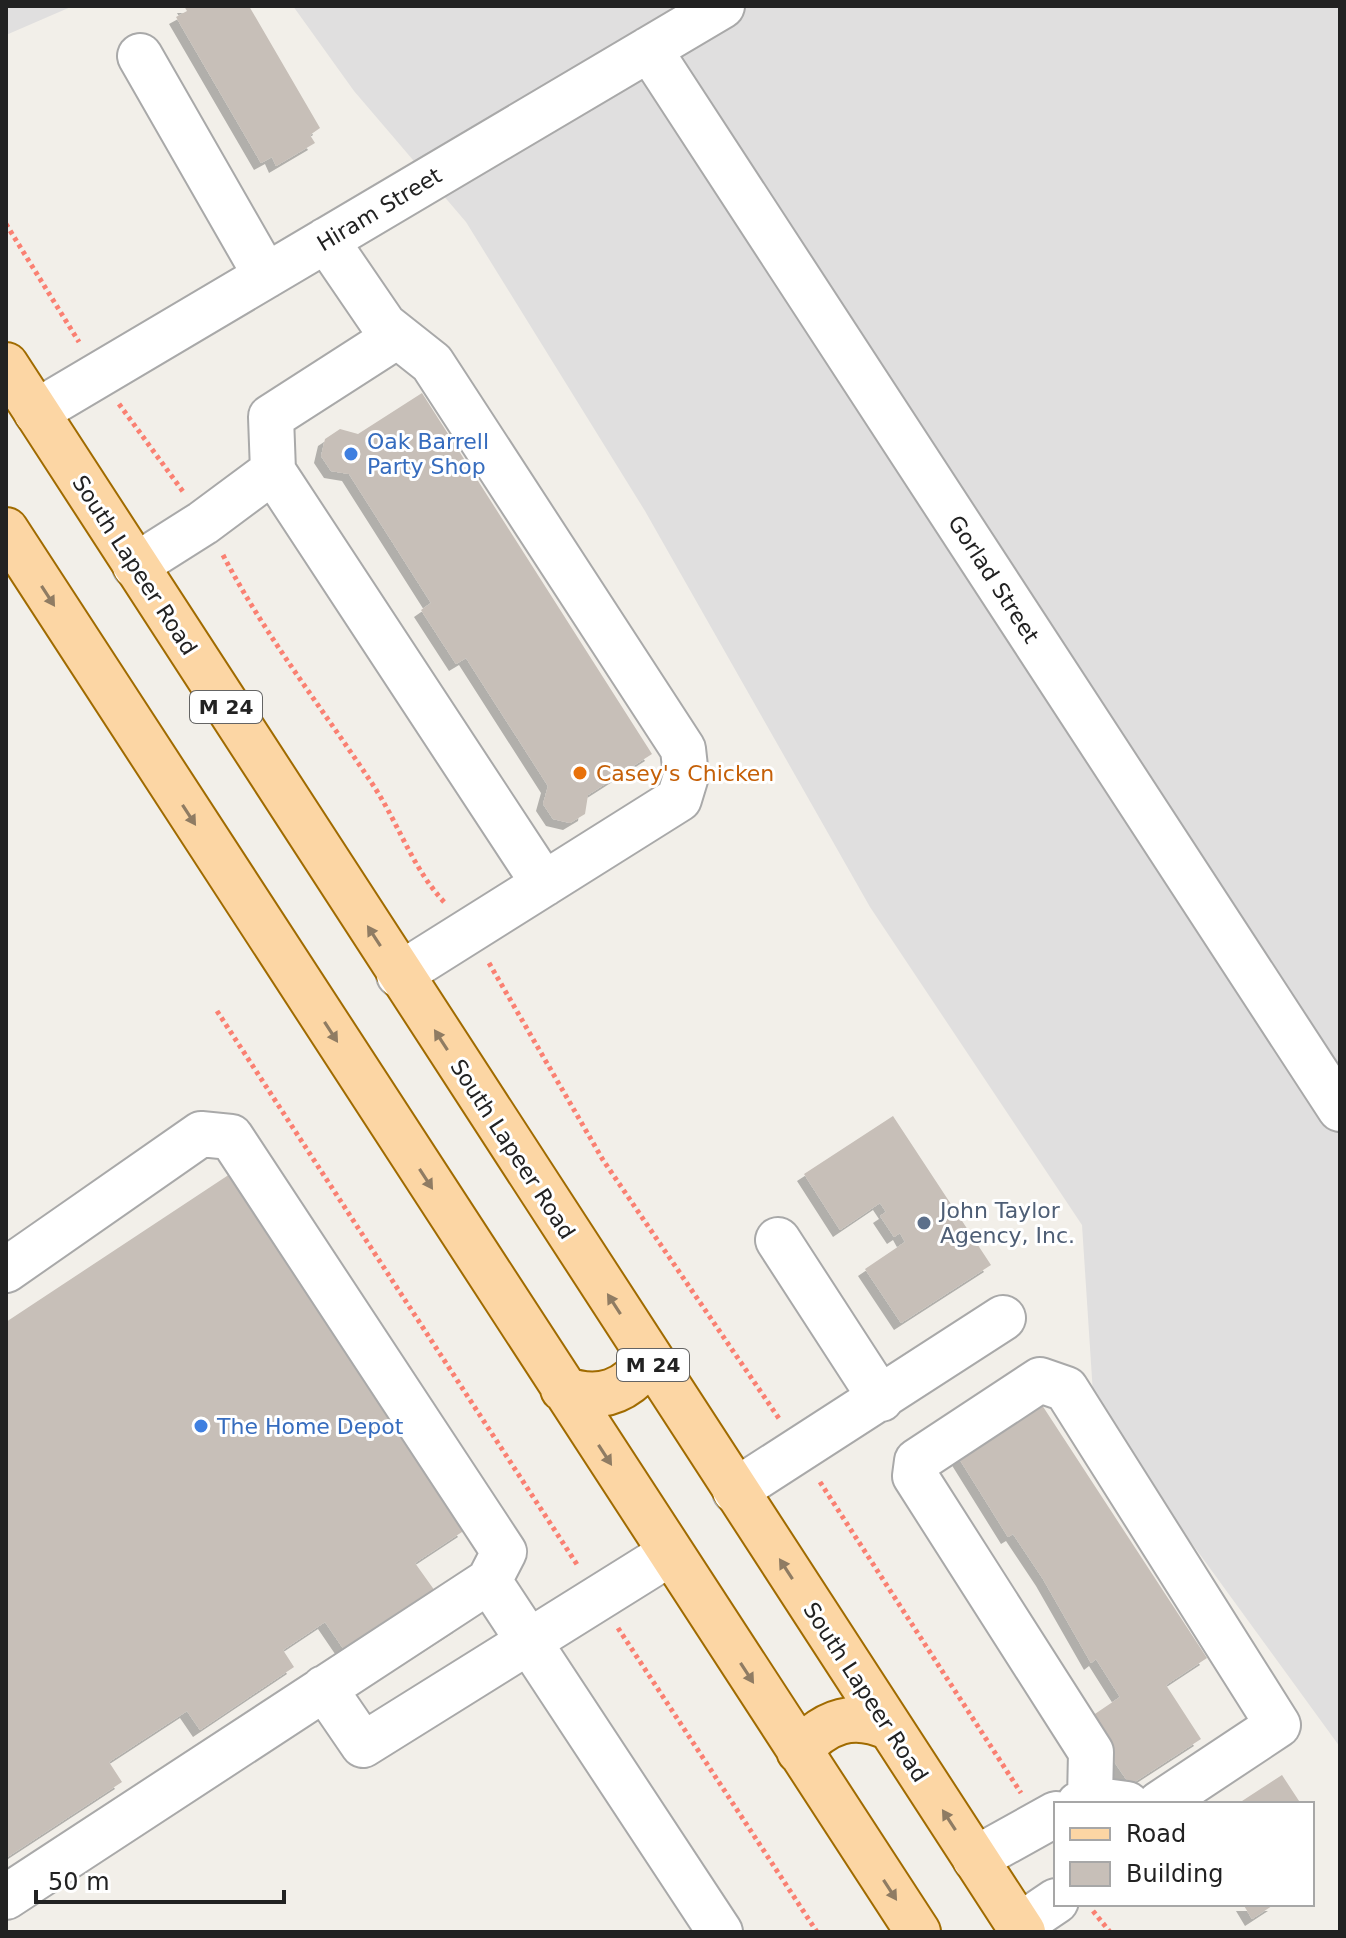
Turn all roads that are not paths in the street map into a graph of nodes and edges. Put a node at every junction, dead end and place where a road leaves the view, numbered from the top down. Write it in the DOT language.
graph roads {
  1 [pos="722,6"];
  2 [pos="649,49"];
  3 [pos="140,56"];
  4 [pos="326,240"];
  5 [pos="266,276"];
  6 [pos="397,336"];
  7 [pos="6,365"];
  8 [pos="36,412"];
  9 [pos="273,471"];
  10 [pos="6,530"];
  11 [pos="135,566"];
  12 [pos="544,884"];
  13 [pos="399,975"];
  14 [pos="1340,1109"];
  15 [pos="778,1240"];
  16 [pos="6,1270"];
  17 [pos="1003,1318"];
  18 [pos="650,1360"];
  19 [pos="563,1389"];
  20 [pos="881,1399"];
  21 [pos="735,1491"];
  22 [pos="669,1554"];
  23 [pos="489,1581"];
  24 [pos="530,1642"];
  25 [pos="324,1688"];
  26 [pos="890,1728"];
  27 [pos="799,1751"];
  28 [pos="1077,1802"];
  29 [pos="1162,1802"];
  30 [pos="1054,1816"];
  31 [pos="975,1859"];
  32 [pos="6,1897"];
  33 [pos="1054,1903"];
  34 [pos="1021,1929"];
  35 [pos="720,1932"];
  36 [pos="918,1932"];
  1 -- 2 [label="street, Hiram Street"];
  2 -- 4 [label="street, Hiram Street"];
  2 -- 14 [label="street, Gorlad Street"];
  3 -- 5 [label="street"];
  4 -- 5 [label="street, Hiram Street"];
  4 -- 6 [label="street"];
  5 -- 8 [label="street, Hiram Street"];
  6 -- 9 [label="street"];
  6 -- 12 [label="street"];
  7 -- 8 [label="main road, South Lapeer Road / M 24"];
  8 -- 11 [label="main road, South Lapeer Road / M 24"];
  9 -- 11 [label="street"];
  9 -- 12 [label="street"];
  10 -- 19 [label="main road, one-way"];
  13 -- 11 [label="main road, South Lapeer Road / M 24, one-way"];
  12 -- 13 [label="street"];
  18 -- 13 [label="main road, South Lapeer Road / M 24, one-way"];
  15 -- 20 [label="street"];
  16 -- 23 [label="street"];
  17 -- 20 [label="street"];
  18 -- 19 [label="main road"];
  18 -- 21 [label="main road, South Lapeer Road / M 24"];
  19 -- 22 [label="main road, one-way"];
  20 -- 21 [label="street"];
  26 -- 21 [label="main road, South Lapeer Road / M 24, one-way"];
  22 -- 24 [label="street"];
  22 -- 27 [label="main road, one-way"];
  23 -- 24 [label="street"];
  23 -- 25 [label="street"];
  24 -- 25 [label="street"];
  24 -- 35 [label="street"];
  25 -- 32 [label="street"];
  26 -- 27 [label="main road"];
  31 -- 26 [label="main road, South Lapeer Road / M 24, one-way"];
  27 -- 36 [label="main road, one-way"];
  28 -- 29 [label="street"];
  30 -- 31 [label="street"];
  31 -- 34 [label="main road, South Lapeer Road / M 24"];
  33 -- 34 [label="street"];
}
